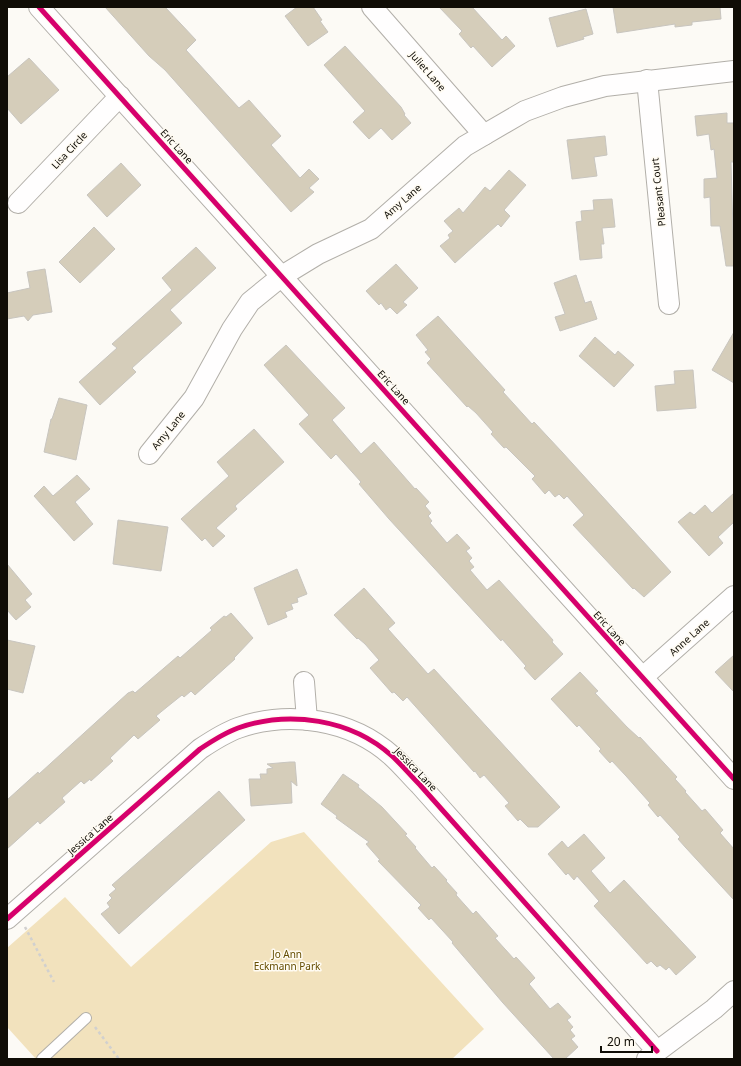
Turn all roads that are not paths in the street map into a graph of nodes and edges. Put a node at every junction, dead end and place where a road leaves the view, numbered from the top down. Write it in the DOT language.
graph roads {
  1 [pos="40,7"];
  2 [pos="372,7"];
  3 [pos="734,71"];
  4 [pos="647,80"];
  5 [pos="120,96"];
  6 [pos="484,135"];
  7 [pos="18,203"];
  8 [pos="282,276"];
  9 [pos="669,304"];
  10 [pos="149,454"];
  11 [pos="734,596"];
  12 [pos="643,677"];
  13 [pos="304,682"];
  14 [pos="307,720"];
  15 [pos="734,779"];
  16 [pos="11,916"];
  17 [pos="734,991"];
  18 [pos="86,1018"];
  19 [pos="652,1055"];
  20 [pos="42,1059"];
  1 -- 5 [label="street, Eric Lane"];
  2 -- 6 [label="street, Juliet Lane"];
  3 -- 4 [label="street, Amy Lane"];
  4 -- 6 [label="street, Amy Lane"];
  4 -- 9 [label="street, Pleasant Court"];
  5 -- 7 [label="street, Lisa Circle"];
  5 -- 8 [label="street, Eric Lane"];
  6 -- 8 [label="street, Amy Lane"];
  8 -- 10 [label="street, Amy Lane"];
  8 -- 12 [label="street, Eric Lane"];
  11 -- 12 [label="street, Anne Lane"];
  12 -- 15 [label="street, Eric Lane"];
  13 -- 14 [label="street"];
  14 -- 16 [label="street, Jessica Lane"];
  14 -- 19 [label="street, Jessica Lane"];
  17 -- 19 [label="street"];
  18 -- 20 [label="lane"];
}
